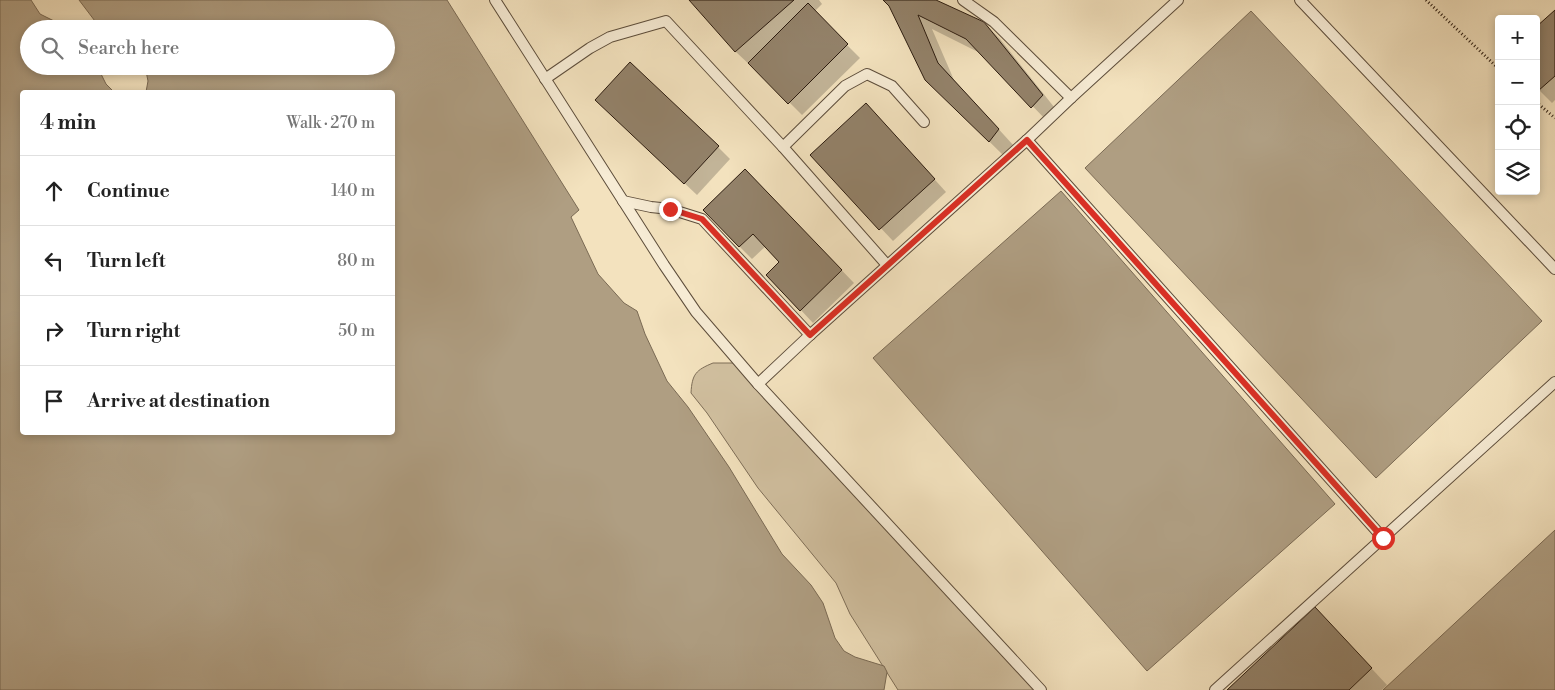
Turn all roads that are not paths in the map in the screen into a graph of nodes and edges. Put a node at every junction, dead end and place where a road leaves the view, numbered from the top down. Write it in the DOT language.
graph roads {
  1 [pos="495,0"];
  2 [pos="963,0"];
  3 [pos="1178,0"];
  4 [pos="1300,0"];
  5 [pos="545,79"];
  6 [pos="1071,98"];
  7 [pos="924,122"];
  8 [pos="1027,140"];
  9 [pos="783,147"];
  10 [pos="623,202"];
  11 [pos="887,266"];
  12 [pos="1555,269"];
  13 [pos="810,335"];
  14 [pos="758,384"];
  15 [pos="1553,387"];
  16 [pos="1383,538"];
  17 [pos="1040,690"];
  18 [pos="1215,690"];
  1 -- 5 [label="lane"];
  2 -- 6 [label="lane"];
  3 -- 6 [label="lane"];
  4 -- 12 [label="lane"];
  5 -- 9 [label="lane"];
  5 -- 10 [label="lane"];
  6 -- 8 [label="lane"];
  7 -- 9 [label="lane"];
  8 -- 11 [label="lane"];
  8 -- 16 [label="lane"];
  9 -- 11 [label="lane"];
  10 -- 13 [label="lane"];
  10 -- 14 [label="lane"];
  11 -- 13 [label="lane"];
  13 -- 14 [label="lane"];
  14 -- 17 [label="lane"];
  15 -- 16 [label="lane"];
  16 -- 18 [label="lane"];
}
